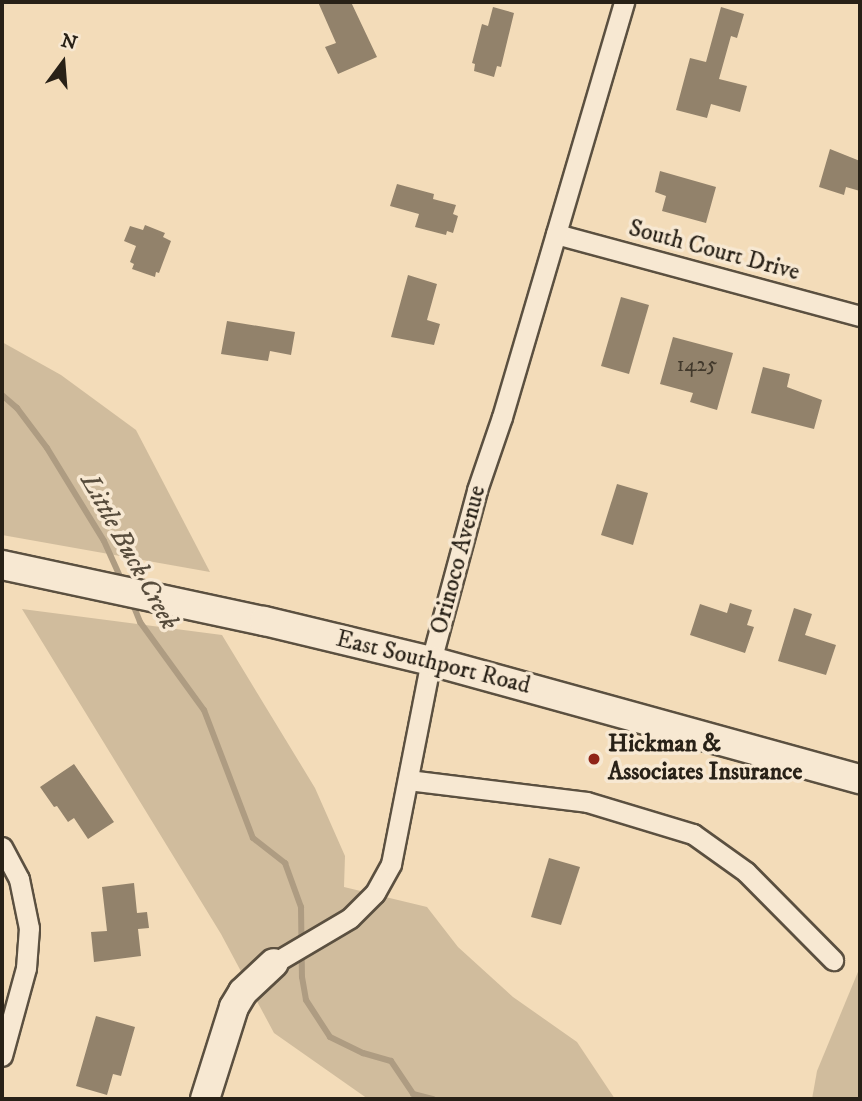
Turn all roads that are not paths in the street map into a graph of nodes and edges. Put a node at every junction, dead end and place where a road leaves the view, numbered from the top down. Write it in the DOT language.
graph roads {
  1 [pos="624,2"];
  2 [pos="556,234"];
  3 [pos="860,316"];
  4 [pos="2,565"];
  5 [pos="431,661"];
  6 [pos="860,779"];
  7 [pos="408,780"];
  8 [pos="2,848"];
  9 [pos="833,960"];
  10 [pos="274,963"];
  11 [pos="2,1056"];
  12 [pos="205,1099"];
  1 -- 2 [label="street, Orinoco Avenue"];
  2 -- 3 [label="street, South Court Drive"];
  2 -- 5 [label="street, Orinoco Avenue"];
  4 -- 5 [label="main road, East Southport Road"];
  5 -- 6 [label="main road, East Southport Road"];
  5 -- 7 [label="street, Orinoco Avenue"];
  7 -- 9 [label="street"];
  7 -- 10 [label="street, Orinoco Avenue"];
  8 -- 11 [label="street"];
  10 -- 12 [label="main road, Orinoco Avenue"];
}
